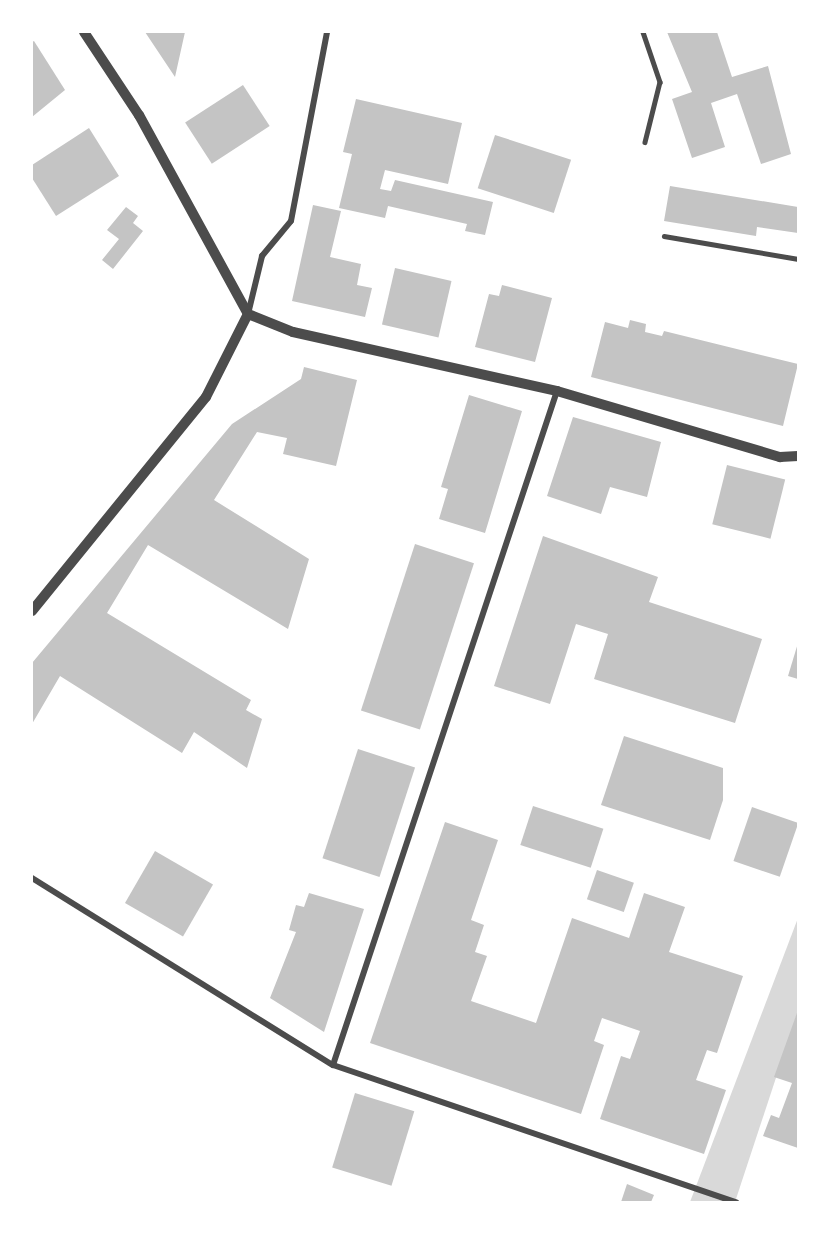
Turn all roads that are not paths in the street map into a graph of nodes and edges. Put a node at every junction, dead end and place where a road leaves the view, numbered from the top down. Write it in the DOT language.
graph roads {
  1 [pos="84,32"];
  2 [pos="327,32"];
  3 [pos="643,32"];
  4 [pos="645,142"];
  5 [pos="664,236"];
  6 [pos="798,259"];
  7 [pos="248,314"];
  8 [pos="557,391"];
  9 [pos="798,456"];
  10 [pos="32,611"];
  11 [pos="32,878"];
  12 [pos="333,1065"];
  13 [pos="736,1203"];
  1 -- 7 [label="street"];
  2 -- 7 [label="street"];
  3 -- 4 [label="lane"];
  5 -- 6 [label="lane"];
  7 -- 8 [label="street"];
  7 -- 10 [label="street"];
  8 -- 9 [label="street"];
  8 -- 12 [label="street"];
  11 -- 12 [label="street"];
  12 -- 13 [label="street"];
}
